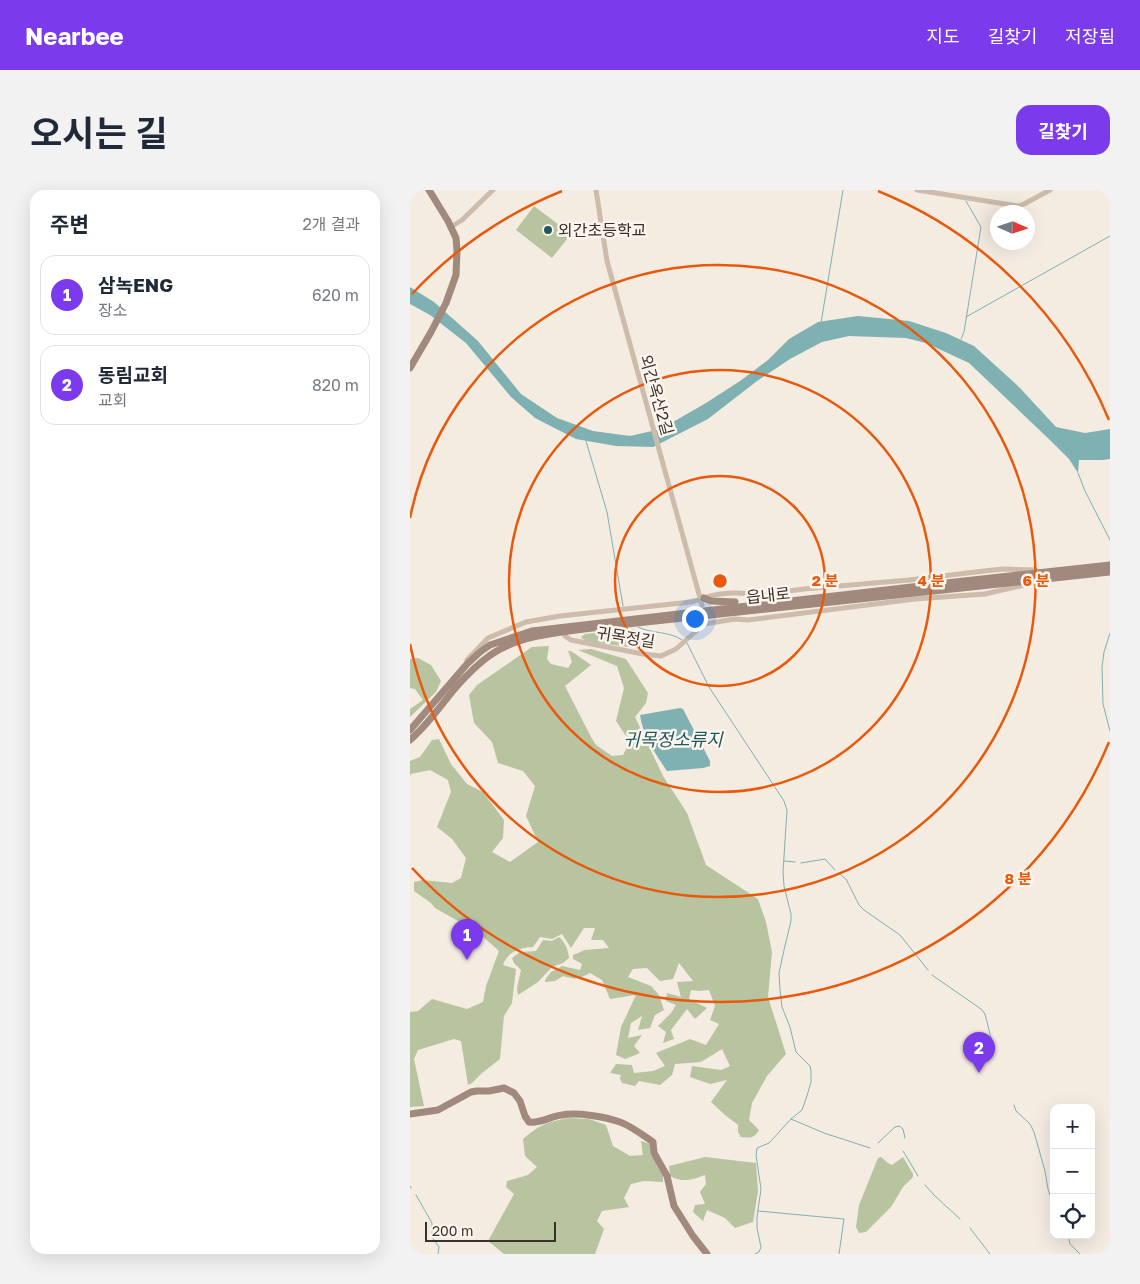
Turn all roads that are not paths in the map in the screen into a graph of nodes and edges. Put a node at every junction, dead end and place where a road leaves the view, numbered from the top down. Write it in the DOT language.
graph roads {
  1 [pos="429,190"];
  2 [pos="494,190"];
  3 [pos="596,190"];
  4 [pos="917,190"];
  5 [pos="1050,190"];
  6 [pos="451,227"];
  7 [pos="410,368"];
  8 [pos="1110,565"];
  9 [pos="1059,570"];
  10 [pos="1110,573"];
  11 [pos="1082,575"];
  12 [pos="735,602"];
  13 [pos="702,604"];
  14 [pos="762,604"];
  15 [pos="564,630"];
  16 [pos="449,686"];
  17 [pos="410,730"];
  18 [pos="410,740"];
  19 [pos="410,1114"];
  20 [pos="707,1254"];
  1 -- 6 [label="street"];
  2 -- 6 [label="street"];
  3 -- 13 [label="street, 외간옥산2길"];
  4 -- 5 [label="street"];
  6 -- 7 [label="street"];
  8 -- 9 [label="street, 읍내로"];
  9 -- 13 [label="street"];
  9 -- 14 [label="street, 읍내로"];
  10 -- 11 [label="street, 읍내로"];
  11 -- 15 [label="street, 읍내로"];
  11 -- 15 [label="street, 귀목정길"];
  12 -- 13 [label="street"];
  12 -- 13 [label="street"];
  12 -- 14 [label="street"];
  13 -- 14 [label="street, 읍내로"];
  13 -- 15 [label="street, 읍내로"];
  13 -- 16 [label="street"];
  15 -- 16 [label="street, 읍내로"];
  15 -- 18 [label="street, 읍내로"];
  16 -- 17 [label="street, 읍내로"];
  19 -- 20 [label="street"];
}
